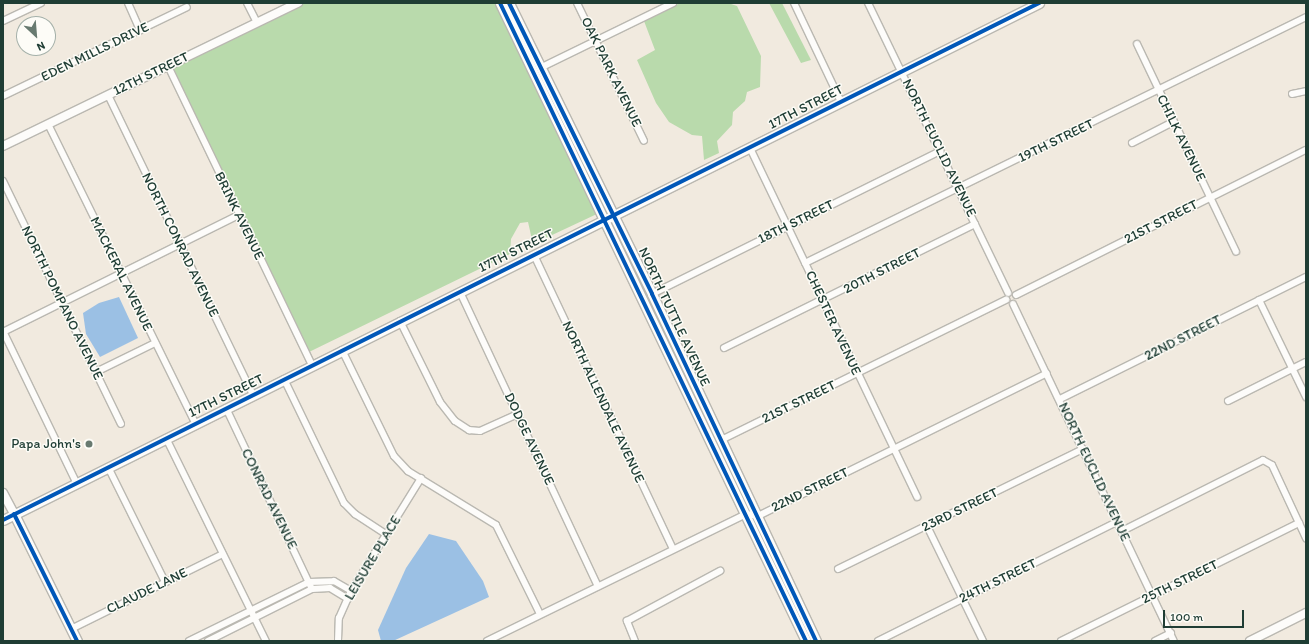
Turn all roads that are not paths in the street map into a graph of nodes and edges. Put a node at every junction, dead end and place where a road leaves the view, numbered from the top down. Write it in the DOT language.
graph roads {
  1 [pos="41,3"];
  2 [pos="128,3"];
  3 [pos="247,3"];
  4 [pos="298,3"];
  5 [pos="500,3"];
  6 [pos="509,3"];
  7 [pos="577,3"];
  8 [pos="673,3"];
  9 [pos="794,3"];
  10 [pos="868,3"];
  11 [pos="1039,3"];
  12 [pos="187,7"];
  13 [pos="1306,17"];
  14 [pos="3,21"];
  15 [pos="257,23"];
  16 [pos="140,30"];
  17 [pos="596,41"];
  18 [pos="1137,44"];
  19 [pos="168,66"];
  20 [pos="542,67"];
  21 [pos="902,72"];
  22 [pos="1158,90"];
  23 [pos="1306,91"];
  24 [pos="1292,94"];
  25 [pos="108,95"];
  26 [pos="3,96"];
  27 [pos="841,102"];
  28 [pos="1173,122"];
  29 [pos="48,124"];
  30 [pos="644,141"];
  31 [pos="1132,143"];
  32 [pos="3,146"];
  33 [pos="750,148"];
  34 [pos="1306,150"];
  35 [pos="940,151"];
  36 [pos="3,181"];
  37 [pos="958,188"];
  38 [pos="1210,198"];
  39 [pos="239,215"];
  40 [pos="610,218"];
  41 [pos="975,224"];
  42 [pos="787,226"];
  43 [pos="180,244"];
  44 [pos="1236,252"];
  45 [pos="534,255"];
  46 [pos="805,263"];
  47 [pos="121,274"];
  48 [pos="1306,277"];
  49 [pos="460,292"];
  50 [pos="652,294"];
  51 [pos="1016,295"];
  52 [pos="1007,297"];
  53 [pos="823,300"];
  54 [pos="1259,300"];
  55 [pos="62,303"];
  56 [pos="1013,304"];
  57 [pos="400,321"];
  58 [pos="3,332"];
  59 [pos="155,343"];
  60 [pos="724,348"];
  61 [pos="342,350"];
  62 [pos="1306,362"];
  63 [pos="312,365"];
  64 [pos="1292,368"];
  65 [pos="96,372"];
  66 [pos="857,373"];
  67 [pos="1047,373"];
  68 [pos="284,379"];
  69 [pos="253,395"];
  70 [pos="1306,397"];
  71 [pos="1060,399"];
  72 [pos="1228,401"];
  73 [pos="226,408"];
  74 [pos="518,414"];
  75 [pos="195,423"];
  76 [pos="121,424"];
  77 [pos="166,438"];
  78 [pos="721,440"];
  79 [pos="893,449"];
  80 [pos="1083,449"];
  81 [pos="108,467"];
  82 [pos="421,478"];
  83 [pos="76,482"];
  84 [pos="3,493"];
  85 [pos="917,497"];
  86 [pos="14,514"];
  87 [pos="746,514"];
  88 [pos="758,516"];
  89 [pos="3,520"];
  90 [pos="1117,522"];
  91 [pos="1299,524"];
  92 [pos="927,526"];
  93 [pos="1122,531"];
  94 [pos="386,534"];
  95 [pos="1306,538"];
  96 [pos="673,549"];
  97 [pos="223,554"];
  98 [pos="838,569"];
  99 [pos="720,571"];
  100 [pos="165,582"];
  101 [pos="309,582"];
  102 [pos="598,586"];
  103 [pos="312,590"];
  104 [pos="352,591"];
  105 [pos="1152,596"];
  106 [pos="348,599"];
  107 [pos="963,599"];
  108 [pos="251,610"];
  109 [pos="1306,613"];
  110 [pos="540,614"];
  111 [pos="255,618"];
  112 [pos="71,629"];
  113 [pos="1170,633"];
  114 [pos="77,641"];
  115 [pos="189,641"];
  116 [pos="208,641"];
  117 [pos="266,641"];
  118 [pos="338,641"];
  119 [pos="487,641"];
  120 [pos="635,641"];
  121 [pos="806,641"];
  122 [pos="816,641"];
  123 [pos="878,641"];
  124 [pos="983,641"];
  125 [pos="1061,641"];
  126 [pos="1155,641"];
  127 [pos="1174,641"];
  128 [pos="1250,641"];
  1 -- 14 [label="street"];
  2 -- 16 [label="street"];
  3 -- 15 [label="street"];
  4 -- 15 [label="street, 12TH STREET"];
  5 -- 40 [label="main road, NORTH TUTTLE AVENUE"];
  6 -- 20 [label="main road, NORTH TUTTLE AVENUE"];
  7 -- 17 [label="street, OAK PARK AVENUE"];
  8 -- 17 [label="street"];
  9 -- 27 [label="street"];
  10 -- 21 [label="street, NORTH EUCLID AVENUE"];
  11 -- 21 [label="main road, 17TH STREET"];
  12 -- 16 [label="street, EDEN MILLS DRIVE"];
  13 -- 22 [label="street, 19TH STREET"];
  15 -- 19 [label="street, 12TH STREET"];
  16 -- 26 [label="street, EDEN MILLS DRIVE"];
  17 -- 20 [label="street"];
  17 -- 30 [label="street, OAK PARK AVENUE"];
  18 -- 22 [label="street, CHILK AVENUE"];
  19 -- 25 [label="street, 12TH STREET"];
  19 -- 39 [label="street, BRINK AVENUE"];
  20 -- 40 [label="main road, NORTH TUTTLE AVENUE"];
  21 -- 27 [label="main road, 17TH STREET"];
  21 -- 35 [label="street, NORTH EUCLID AVENUE"];
  22 -- 28 [label="street, CHILK AVENUE"];
  22 -- 37 [label="street, 19TH STREET"];
  23 -- 24 [label="street"];
  25 -- 29 [label="street, 12TH STREET"];
  25 -- 43 [label="street, NORTH CONRAD AVENUE"];
  27 -- 33 [label="main road, 17TH STREET"];
  28 -- 31 [label="street"];
  28 -- 38 [label="street, CHILK AVENUE"];
  29 -- 32 [label="street, 12TH STREET"];
  29 -- 47 [label="street, MACKERAL AVENUE"];
  33 -- 40 [label="main road, 17TH STREET"];
  33 -- 42 [label="street, CHESTER AVENUE"];
  34 -- 38 [label="street, 21ST STREET"];
  35 -- 37 [label="street, NORTH EUCLID AVENUE"];
  35 -- 42 [label="street, 18TH STREET"];
  36 -- 55 [label="street, NORTH POMPANO AVENUE"];
  37 -- 41 [label="street, NORTH EUCLID AVENUE"];
  37 -- 46 [label="street, 19TH STREET"];
  38 -- 44 [label="street, CHILK AVENUE"];
  38 -- 51 [label="street, 21ST STREET"];
  39 -- 43 [label="street"];
  39 -- 63 [label="street, BRINK AVENUE"];
  40 -- 45 [label="main road, 17TH STREET"];
  40 -- 50 [label="main road, NORTH TUTTLE AVENUE"];
  40 -- 87 [label="main road, NORTH TUTTLE AVENUE"];
  41 -- 52 [label="street, NORTH EUCLID AVENUE"];
  41 -- 53 [label="street, 20TH STREET"];
  42 -- 46 [label="street, CHESTER AVENUE"];
  42 -- 50 [label="street, 18TH STREET"];
  43 -- 47 [label="street"];
  43 -- 69 [label="street, NORTH CONRAD AVENUE"];
  45 -- 49 [label="main road, 17TH STREET"];
  45 -- 96 [label="street, NORTH ALLENDALE AVENUE"];
  46 -- 53 [label="street, CHESTER AVENUE"];
  47 -- 55 [label="street"];
  47 -- 59 [label="street, MACKERAL AVENUE"];
  48 -- 54 [label="street, 22ND STREET"];
  49 -- 57 [label="main road, 17TH STREET"];
  49 -- 74 [label="street, DODGE AVENUE"];
  50 -- 78 [label="main road, NORTH TUTTLE AVENUE"];
  51 -- 52 [label="street"];
  51 -- 56 [label="street"];
  52 -- 56 [label="street"];
  52 -- 66 [label="street, 21ST STREET"];
  53 -- 60 [label="street, 20TH STREET"];
  53 -- 66 [label="street, CHESTER AVENUE"];
  54 -- 64 [label="street"];
  54 -- 71 [label="street, 22ND STREET"];
  55 -- 58 [label="street"];
  55 -- 65 [label="street, NORTH POMPANO AVENUE"];
  56 -- 67 [label="street, NORTH EUCLID AVENUE"];
  57 -- 61 [label="main road, 17TH STREET"];
  57 -- 74 [label="street"];
  58 -- 83 [label="street"];
  59 -- 65 [label="street"];
  59 -- 75 [label="street, MACKERAL AVENUE"];
  61 -- 63 [label="main road, 17TH STREET"];
  61 -- 82 [label="street"];
  62 -- 64 [label="street"];
  63 -- 68 [label="main road, 17TH STREET"];
  64 -- 70 [label="street"];
  64 -- 72 [label="street"];
  65 -- 76 [label="street, NORTH POMPANO AVENUE"];
  66 -- 78 [label="street, 21ST STREET"];
  66 -- 79 [label="street, CHESTER AVENUE"];
  67 -- 71 [label="street, NORTH EUCLID AVENUE"];
  67 -- 79 [label="street, 22ND STREET"];
  68 -- 69 [label="main road, 17TH STREET"];
  68 -- 94 [label="street"];
  69 -- 73 [label="main road, 17TH STREET"];
  71 -- 80 [label="street, NORTH EUCLID AVENUE"];
  73 -- 75 [label="main road, 17TH STREET"];
  73 -- 101 [label="street, CONRAD AVENUE"];
  74 -- 102 [label="street, DODGE AVENUE"];
  75 -- 77 [label="main road, 17TH STREET"];
  77 -- 81 [label="main road, 17TH STREET"];
  77 -- 97 [label="street"];
  78 -- 88 [label="main road, NORTH TUTTLE AVENUE"];
  79 -- 85 [label="street, CHESTER AVENUE"];
  79 -- 88 [label="street, 22ND STREET"];
  80 -- 90 [label="street, NORTH EUCLID AVENUE"];
  80 -- 92 [label="street, 23RD STREET"];
  81 -- 83 [label="main road, 17TH STREET"];
  81 -- 100 [label="street"];
  82 -- 94 [label="street, LEISURE PLACE"];
  82 -- 110 [label="street"];
  83 -- 86 [label="main road, 17TH STREET"];
  84 -- 86 [label="street"];
  86 -- 89 [label="main road, 17TH STREET"];
  86 -- 112 [label="main road"];
  87 -- 88 [label="street, 22ND STREET"];
  87 -- 96 [label="street"];
  87 -- 121 [label="main road, NORTH TUTTLE AVENUE"];
  88 -- 122 [label="main road, NORTH TUTTLE AVENUE"];
  90 -- 93 [label="street, NORTH EUCLID AVENUE"];
  90 -- 107 [label="street, 24TH STREET"];
  91 -- 93 [label="street"];
  91 -- 95 [label="street"];
  91 -- 105 [label="street, 25TH STREET"];
  92 -- 98 [label="street, 23RD STREET"];
  92 -- 107 [label="street"];
  93 -- 105 [label="street, NORTH EUCLID AVENUE"];
  94 -- 104 [label="street, LEISURE PLACE"];
  96 -- 102 [label="street"];
  97 -- 100 [label="street, CLAUDE LANE"];
  97 -- 108 [label="street"];
  99 -- 120 [label="street"];
  100 -- 112 [label="street, CLAUDE LANE"];
  101 -- 103 [label="street, CONRAD AVENUE"];
  101 -- 104 [label="street"];
  101 -- 108 [label="street"];
  102 -- 110 [label="street"];
  103 -- 106 [label="street"];
  103 -- 111 [label="street"];
  104 -- 106 [label="street, LEISURE PLACE"];
  105 -- 113 [label="street, NORTH EUCLID AVENUE"];
  105 -- 125 [label="street, 25TH STREET"];
  106 -- 118 [label="street, LEISURE PLACE"];
  107 -- 123 [label="street, 24TH STREET"];
  107 -- 124 [label="street"];
  108 -- 111 [label="street"];
  108 -- 115 [label="street"];
  109 -- 128 [label="street"];
  110 -- 119 [label="street"];
  111 -- 116 [label="street"];
  111 -- 117 [label="street"];
  112 -- 114 [label="main road"];
  113 -- 126 [label="street"];
  113 -- 127 [label="street, NORTH EUCLID AVENUE"];
}
